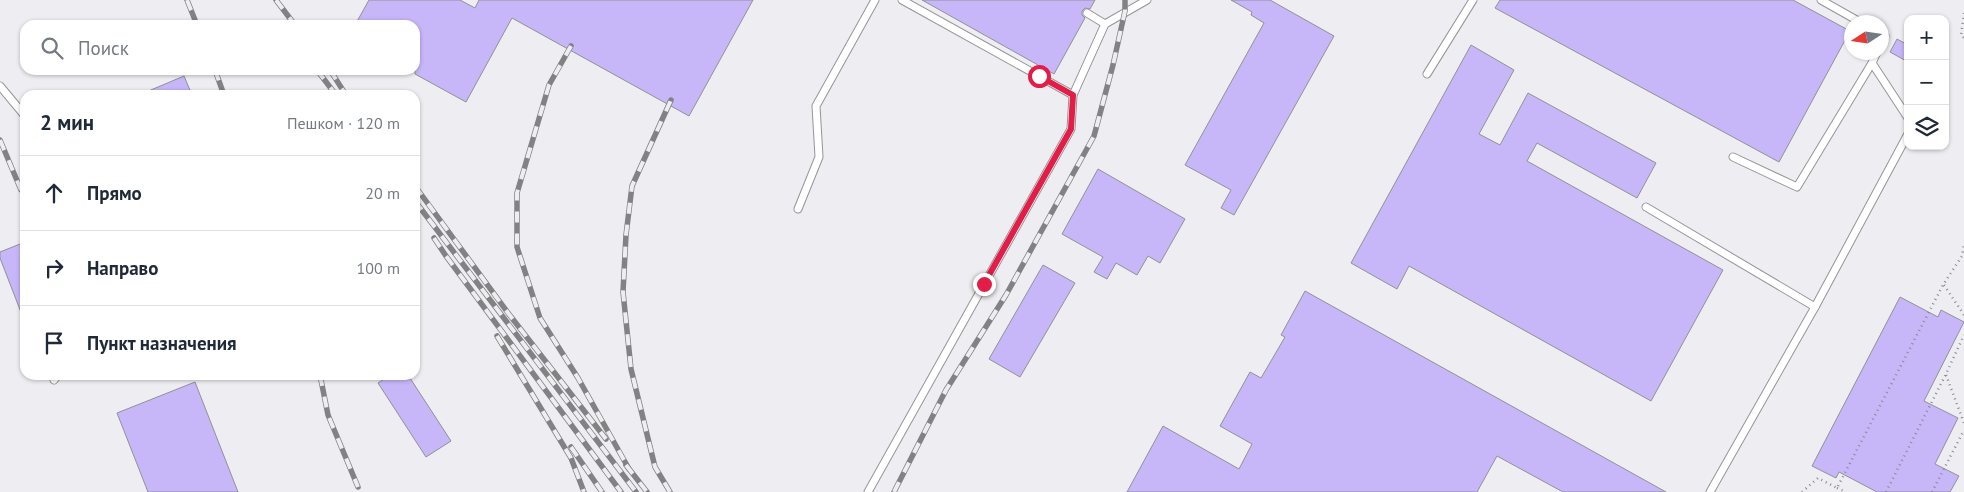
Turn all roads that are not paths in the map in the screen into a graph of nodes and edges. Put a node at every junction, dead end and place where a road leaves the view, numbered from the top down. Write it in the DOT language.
graph roads {
  1 [pos="875,0"];
  2 [pos="902,0"];
  3 [pos="1147,0"];
  4 [pos="1473,0"];
  5 [pos="1821,0"];
  6 [pos="1087,13"];
  7 [pos="1848,15"];
  8 [pos="1105,24"];
  9 [pos="1873,60"];
  10 [pos="1872,63"];
  11 [pos="1427,74"];
  12 [pos="0,86"];
  13 [pos="1073,95"];
  14 [pos="20,110"];
  15 [pos="1904,112"];
  16 [pos="1904,141"];
  17 [pos="1733,157"];
  18 [pos="1646,207"];
  19 [pos="798,210"];
  20 [pos="1815,307"];
  21 [pos="868,492"];
  22 [pos="1710,492"];
  1 -- 19 [label="lane"];
  2 -- 13 [label="lane"];
  3 -- 8 [label="lane"];
  4 -- 11 [label="lane"];
  5 -- 7 [label="lane"];
  6 -- 8 [label="lane"];
  8 -- 13 [label="lane"];
  9 -- 10 [label="lane"];
  10 -- 15 [label="lane"];
  10 -- 17 [label="lane"];
  12 -- 14 [label="lane"];
  13 -- 21 [label="lane"];
  16 -- 20 [label="lane"];
  18 -- 20 [label="lane"];
  20 -- 22 [label="lane"];
}
